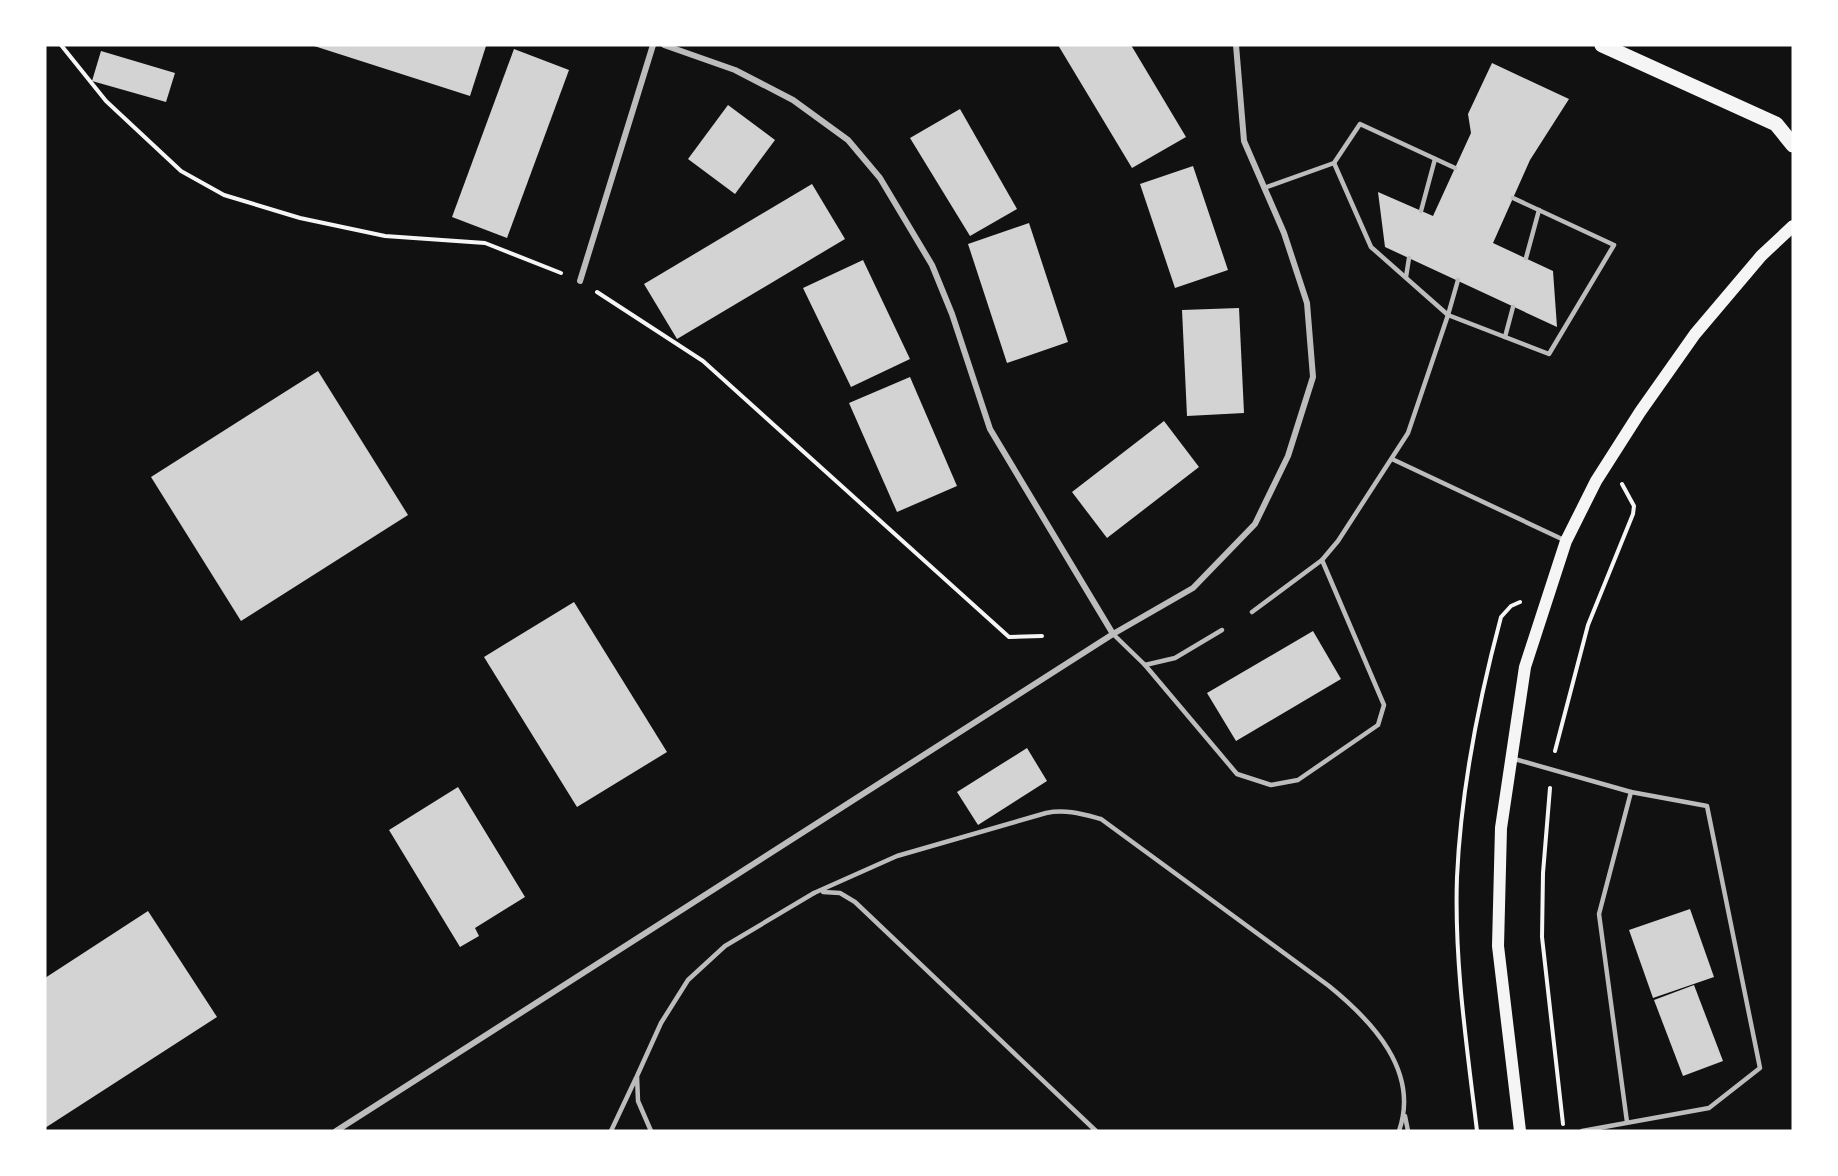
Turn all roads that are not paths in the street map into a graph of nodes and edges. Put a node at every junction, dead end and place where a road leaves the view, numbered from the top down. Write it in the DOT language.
graph roads {
  1 [pos="653,45"];
  2 [pos="664,45"];
  3 [pos="1236,45"];
  4 [pos="1602,45"];
  5 [pos="1793,145"];
  6 [pos="1435,159"];
  7 [pos="1334,163"];
  8 [pos="1455,168"];
  9 [pos="1264,188"];
  10 [pos="1513,198"];
  11 [pos="1539,210"];
  12 [pos="1421,211"];
  13 [pos="1793,226"];
  14 [pos="1409,258"];
  15 [pos="1526,258"];
  16 [pos="1406,277"];
  17 [pos="1458,280"];
  18 [pos="580,281"];
  19 [pos="1513,307"];
  20 [pos="1448,315"];
  21 [pos="1505,337"];
  22 [pos="1392,459"];
  23 [pos="1566,542"];
  24 [pos="1322,560"];
  25 [pos="1252,612"];
  26 [pos="1222,630"];
  27 [pos="1113,634"];
  28 [pos="1145,665"];
  29 [pos="1510,758"];
  30 [pos="1631,792"];
  31 [pos="814,893"];
  32 [pos="637,1076"];
  33 [pos="1405,1112"];
  34 [pos="1627,1122"];
  35 [pos="336,1131"];
  36 [pos="611,1131"];
  37 [pos="651,1131"];
  38 [pos="1096,1131"];
  39 [pos="1399,1131"];
  40 [pos="1408,1131"];
  41 [pos="1520,1131"];
  42 [pos="1582,1131"];
  1 -- 18 [label="street"];
  2 -- 27 [label="street"];
  3 -- 9 [label="street"];
  4 -- 5 [label="main road"];
  6 -- 7 [label="lane"];
  6 -- 8 [label="lane"];
  6 -- 12 [label="lane"];
  7 -- 9 [label="lane"];
  7 -- 16 [label="lane"];
  9 -- 27 [label="street"];
  10 -- 11 [label="lane"];
  11 -- 15 [label="lane"];
  11 -- 21 [label="lane"];
  13 -- 23 [label="main road"];
  14 -- 16 [label="lane"];
  16 -- 20 [label="lane"];
  17 -- 20 [label="lane"];
  19 -- 21 [label="lane"];
  20 -- 21 [label="lane"];
  20 -- 22 [label="lane"];
  22 -- 23 [label="lane"];
  22 -- 24 [label="lane"];
  23 -- 29 [label="main road"];
  24 -- 25 [label="lane"];
  24 -- 28 [label="lane"];
  26 -- 28 [label="lane"];
  27 -- 28 [label="lane"];
  27 -- 35 [label="street"];
  29 -- 30 [label="lane"];
  29 -- 41 [label="main road"];
  30 -- 34 [label="lane"];
  30 -- 34 [label="lane"];
  31 -- 32 [label="lane"];
  31 -- 33 [label="lane"];
  31 -- 38 [label="lane"];
  32 -- 36 [label="lane"];
  32 -- 37 [label="lane"];
  33 -- 39 [label="lane"];
  33 -- 40 [label="lane"];
  34 -- 42 [label="lane"];
}
